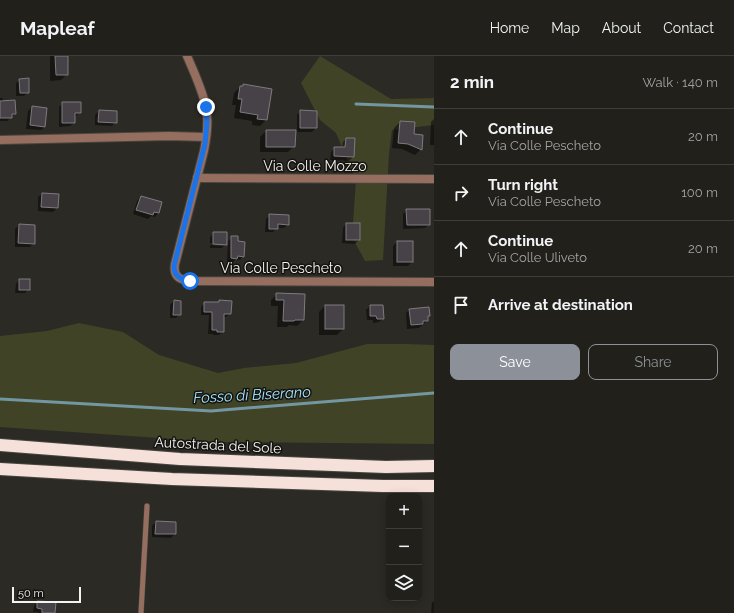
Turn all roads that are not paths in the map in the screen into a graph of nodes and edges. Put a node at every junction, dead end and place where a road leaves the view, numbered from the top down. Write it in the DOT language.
graph roads {
  1 [pos="187,56"];
  2 [pos="206,137"];
  3 [pos="0,140"];
  4 [pos="197,178"];
  5 [pos="434,179"];
  6 [pos="434,282"];
  7 [pos="0,445"];
  8 [pos="434,466"];
  9 [pos="0,469"];
  10 [pos="434,486"];
  11 [pos="147,506"];
  12 [pos="141,613"];
  1 -- 2 [label="street, Via Colle Pescheto"];
  2 -- 3 [label="street"];
  2 -- 4 [label="street, Via Colle Pescheto"];
  4 -- 5 [label="street, Via Colle Mozzo"];
  4 -- 6 [label="street, Via Colle Pescheto"];
  7 -- 8 [label="highway, Autostrada del Sole"];
  9 -- 10 [label="highway"];
  11 -- 12 [label="lane"];
}
